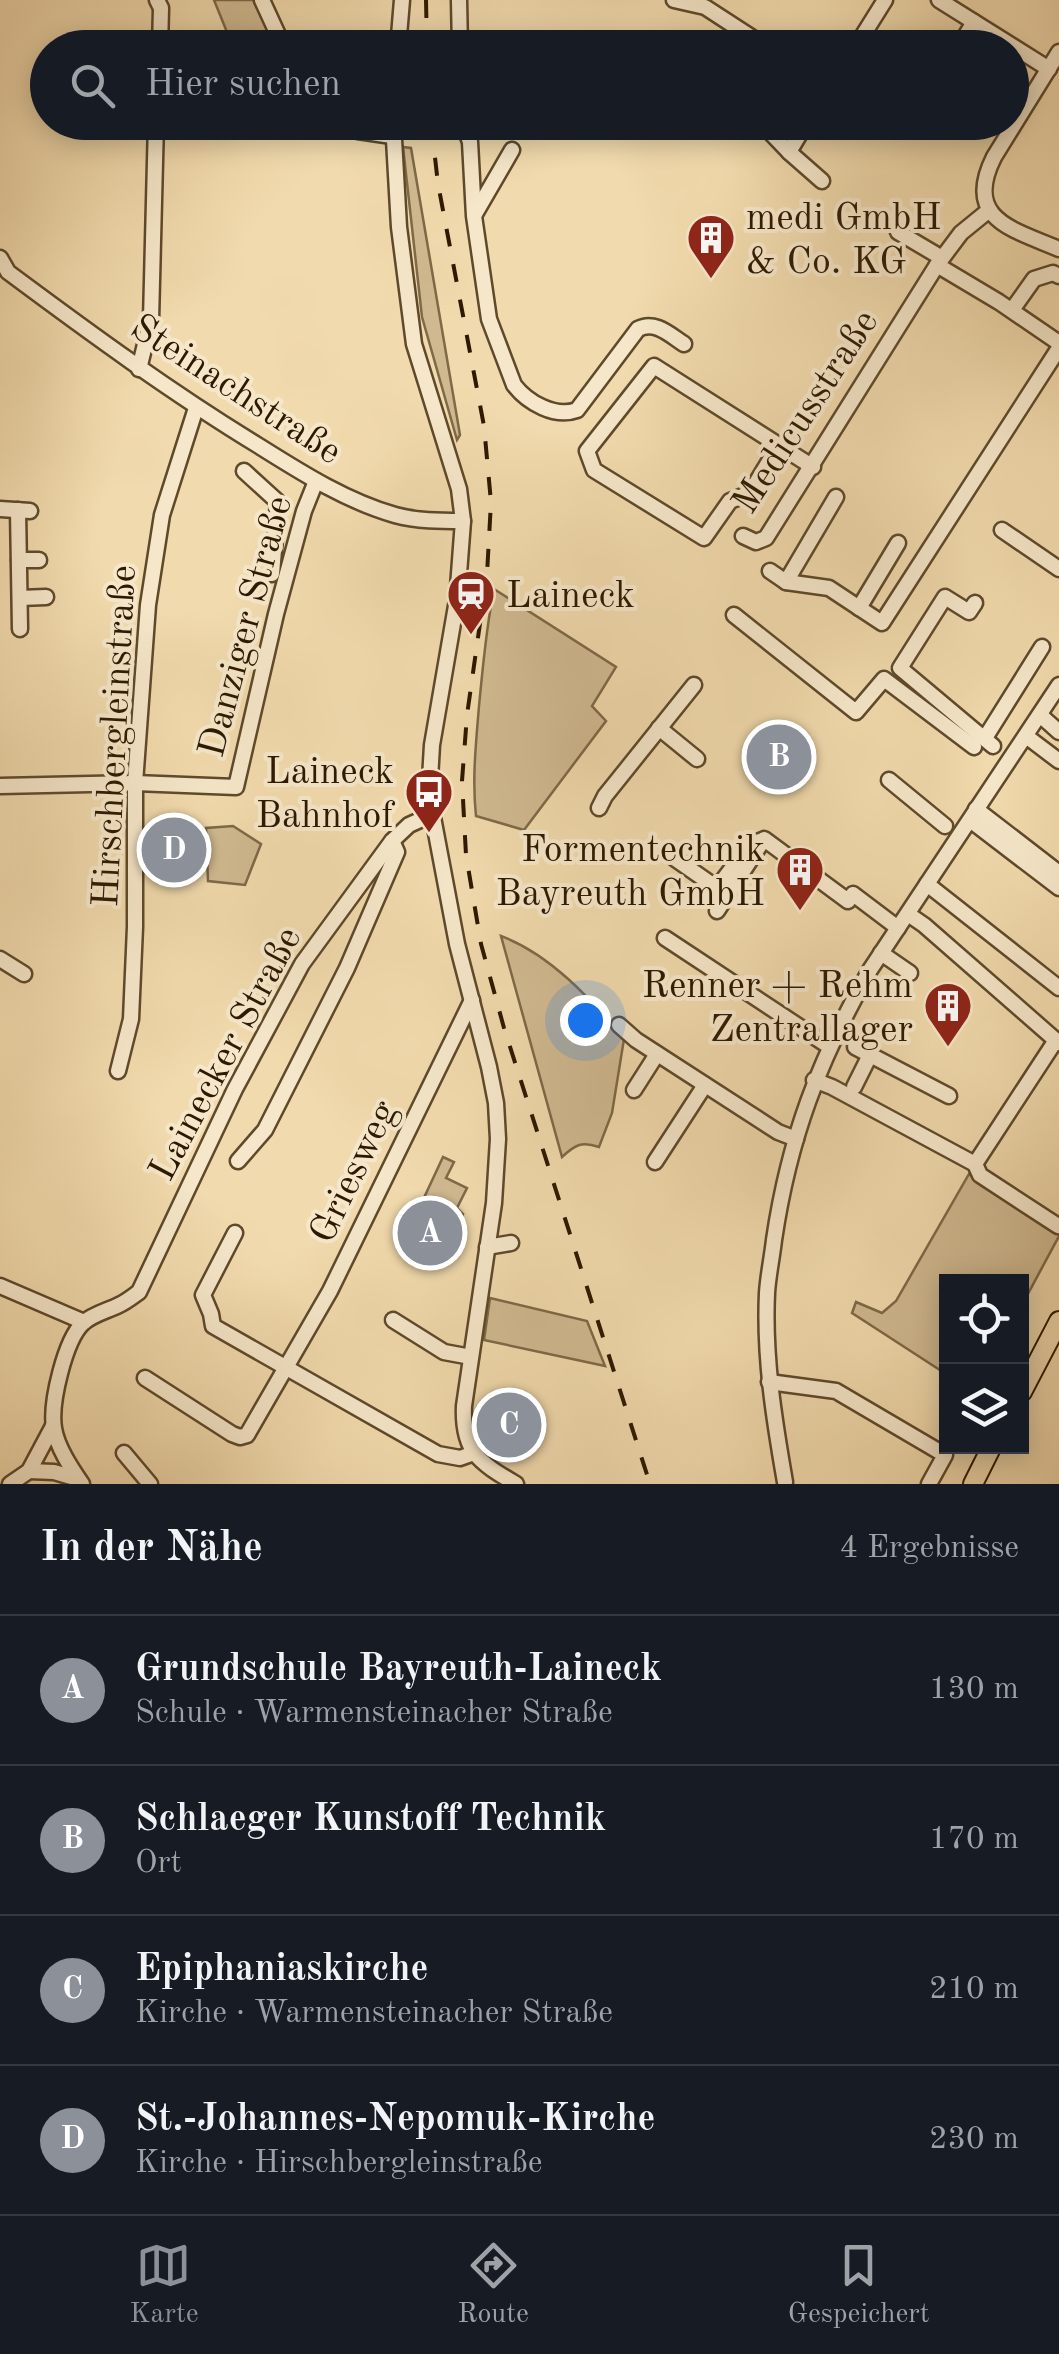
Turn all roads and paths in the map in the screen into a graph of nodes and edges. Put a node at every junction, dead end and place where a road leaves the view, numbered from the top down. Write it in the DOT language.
graph roads {
  1 [pos="157,0"];
  2 [pos="262,0"];
  3 [pos="402,0"];
  4 [pos="458,0"];
  5 [pos="674,0"];
  6 [pos="884,0"];
  7 [pos="939,0"];
  8 [pos="974,22"];
  9 [pos="160,30"];
  10 [pos="276,30"];
  11 [pos="400,30"];
  12 [pos="459,30"];
  13 [pos="740,30"];
  14 [pos="865,30"];
  15 [pos="969,30"];
  16 [pos="987,30"];
  17 [pos="1059,52"];
  18 [pos="1029,56"];
  19 [pos="1049,68"];
  20 [pos="1029,102"];
  21 [pos="156,140"];
  22 [pos="394,140"];
  23 [pos="469,140"];
  24 [pos="778,140"];
  25 [pos="796,140"];
  26 [pos="1006,140"];
  27 [pos="512,150"];
  28 [pos="789,152"];
  29 [pos="822,180"];
  30 [pos="988,210"];
  31 [pos="474,216"];
  32 [pos="898,232"];
  33 [pos="1059,248"];
  34 [pos="940,262"];
  35 [pos="2,267"];
  36 [pos="1059,276"];
  37 [pos="1012,310"];
  38 [pos="684,344"];
  39 [pos="1059,345"];
  40 [pos="139,368"];
  41 [pos="196,408"];
  42 [pos="780,446"];
  43 [pos="812,467"];
  44 [pos="244,471"];
  45 [pos="316,482"];
  46 [pos="836,497"];
  47 [pos="0,509"];
  48 [pos="463,520"];
  49 [pos="1002,530"];
  50 [pos="743,536"];
  51 [pos="898,544"];
  52 [pos="19,560"];
  53 [pos="39,560"];
  54 [pos="1059,568"];
  55 [pos="770,570"];
  56 [pos="272,574"];
  57 [pos="786,582"];
  58 [pos="46,597"];
  59 [pos="20,598"];
  60 [pos="975,603"];
  61 [pos="859,608"];
  62 [pos="734,615"];
  63 [pos="20,628"];
  64 [pos="1042,648"];
  65 [pos="694,685"];
  66 [pos="1059,685"];
  67 [pos="1040,715"];
  68 [pos="659,728"];
  69 [pos="1059,732"];
  70 [pos="1026,736"];
  71 [pos="984,744"];
  72 [pos="697,759"];
  73 [pos="1059,761"];
  74 [pos="890,780"];
  75 [pos="135,783"];
  76 [pos="0,786"];
  77 [pos="600,808"];
  78 [pos="431,815"];
  79 [pos="973,815"];
  80 [pos="945,826"];
  81 [pos="764,840"];
  82 [pos="392,841"];
  83 [pos="674,858"];
  84 [pos="1059,874"];
  85 [pos="927,884"];
  86 [pos="1059,888"];
  87 [pos="718,911"];
  88 [pos="908,914"];
  89 [pos="898,928"];
  90 [pos="665,938"];
  91 [pos="880,954"];
  92 [pos="0,959"];
  93 [pos="910,973"];
  94 [pos="24,974"];
  95 [pos="1059,988"];
  96 [pos="472,1000"];
  97 [pos="618,1025"];
  98 [pos="1057,1042"];
  99 [pos="854,1046"];
  100 [pos="830,1047"];
  101 [pos="657,1054"];
  102 [pos="870,1055"];
  103 [pos="118,1071"];
  104 [pos="814,1080"];
  105 [pos="705,1084"];
  106 [pos="854,1088"];
  107 [pos="634,1090"];
  108 [pos="948,1096"];
  109 [pos="796,1139"];
  110 [pos="238,1161"];
  111 [pos="656,1162"];
  112 [pos="975,1164"];
  113 [pos="1059,1224"];
  114 [pos="234,1233"];
  115 [pos="511,1243"];
  116 [pos="487,1247"];
  117 [pos="0,1286"];
  118 [pos="392,1320"];
  119 [pos="1059,1320"];
  120 [pos="84,1322"];
  121 [pos="471,1357"];
  122 [pos="285,1368"];
  123 [pos="145,1378"];
  124 [pos="1029,1378"];
  125 [pos="769,1382"];
  126 [pos="53,1426"];
  127 [pos="124,1452"];
  128 [pos="474,1453"];
  129 [pos="988,1454"];
  130 [pos="29,1470"];
  131 [pos="80,1482"];
  132 [pos="785,1482"];
  133 [pos="10,1484"];
  134 [pos="150,1484"];
  135 [pos="516,1484"];
  136 [pos="929,1484"];
  137 [pos="973,1484"];
  1 -- 9 [label="street"];
  2 -- 10 [label="street"];
  3 -- 11 [label="street"];
  4 -- 12 [label="street"];
  5 -- 13 [label="street"];
  6 -- 14 [label="street"];
  7 -- 8 [label="street"];
  8 -- 15 [label="street"];
  8 -- 16 [label="street"];
  17 -- 19 [label="street"];
  18 -- 19 [label="street"];
  19 -- 20 [label="street"];
  21 -- 40 [label="street"];
  22 -- 48 [label="street"];
  23 -- 31 [label="street"];
  24 -- 28 [label="street"];
  25 -- 28 [label="street"];
  26 -- 30 [label="street"];
  27 -- 31 [label="street"];
  28 -- 29 [label="street"];
  30 -- 33 [label="street"];
  30 -- 34 [label="street, Medicusstraße"];
  31 -- 38 [label="street"];
  32 -- 34 [label="street"];
  34 -- 37 [label="street"];
  34 -- 43 [label="street, Medicusstraße"];
  35 -- 40 [label="street, Steinachstraße"];
  36 -- 37 [label="street"];
  37 -- 39 [label="street"];
  39 -- 61 [label="street"];
  40 -- 41 [label="street, Steinachstraße"];
  41 -- 45 [label="street, Steinachstraße"];
  41 -- 75 [label="street, Hirschbergleinstraße"];
  42 -- 42 [label="street"];
  42 -- 43 [label="street"];
  43 -- 50 [label="street, Medicusstraße"];
  44 -- 56 [label="street"];
  45 -- 48 [label="street, Steinachstraße"];
  45 -- 75 [label="street, Danziger Straße"];
  46 -- 57 [label="street"];
  47 -- 52 [label="street"];
  48 -- 78 [label="street"];
  49 -- 54 [label="street"];
  51 -- 61 [label="street"];
  52 -- 53 [label="street"];
  52 -- 59 [label="street"];
  55 -- 57 [label="street"];
  57 -- 61 [label="street"];
  58 -- 59 [label="street"];
  59 -- 63 [label="street"];
  60 -- 71 [label="street"];
  62 -- 71 [label="street"];
  64 -- 71 [label="street"];
  65 -- 68 [label="street"];
  66 -- 67 [label="street"];
  67 -- 69 [label="street"];
  67 -- 70 [label="street"];
  68 -- 72 [label="street"];
  68 -- 77 [label="street"];
  70 -- 73 [label="street"];
  70 -- 79 [label="street"];
  74 -- 80 [label="street"];
  75 -- 76 [label="street"];
  75 -- 103 [label="street, Hirschbergleinstraße"];
  78 -- 82 [label="street, Lainecker Straße"];
  78 -- 96 [label="street"];
  79 -- 84 [label="street"];
  79 -- 85 [label="street"];
  79 -- 86 [label="street"];
  81 -- 83 [label="street"];
  81 -- 87 [label="street"];
  81 -- 89 [label="street"];
  82 -- 110 [label="street"];
  82 -- 120 [label="street, Lainecker Straße"];
  85 -- 88 [label="street"];
  85 -- 95 [label="street"];
  88 -- 89 [label="street"];
  88 -- 98 [label="street"];
  89 -- 91 [label="street"];
  90 -- 100 [label="street"];
  91 -- 93 [label="street"];
  91 -- 100 [label="street"];
  92 -- 94 [label="street"];
  96 -- 116 [label="street"];
  96 -- 122 [label="street, Griesweg"];
  97 -- 101 [label="street"];
  98 -- 112 [label="street"];
  99 -- 102 [label="street"];
  100 -- 104 [label="street"];
  101 -- 105 [label="street"];
  101 -- 107 [label="street"];
  102 -- 106 [label="street"];
  102 -- 108 [label="street"];
  104 -- 109 [label="street"];
  104 -- 112 [label="street"];
  105 -- 109 [label="street"];
  105 -- 111 [label="street"];
  109 -- 125 [label="street"];
  112 -- 113 [label="street"];
  114 -- 122 [label="street"];
  115 -- 116 [label="street"];
  116 -- 121 [label="street"];
  117 -- 120 [label="street"];
  118 -- 121 [label="street"];
  119 -- 124 [label="main road"];
  120 -- 126 [label="street"];
  121 -- 128 [label="street"];
  122 -- 123 [label="street, Griesweg"];
  122 -- 128 [label="street"];
  125 -- 132 [label="street"];
  125 -- 136 [label="street"];
  126 -- 130 [label="street"];
  126 -- 131 [label="street"];
  127 -- 134 [label="street"];
  128 -- 135 [label="street"];
  129 -- 137 [label="main road"];
  130 -- 131 [label="street"];
  130 -- 133 [label="street"];
}
